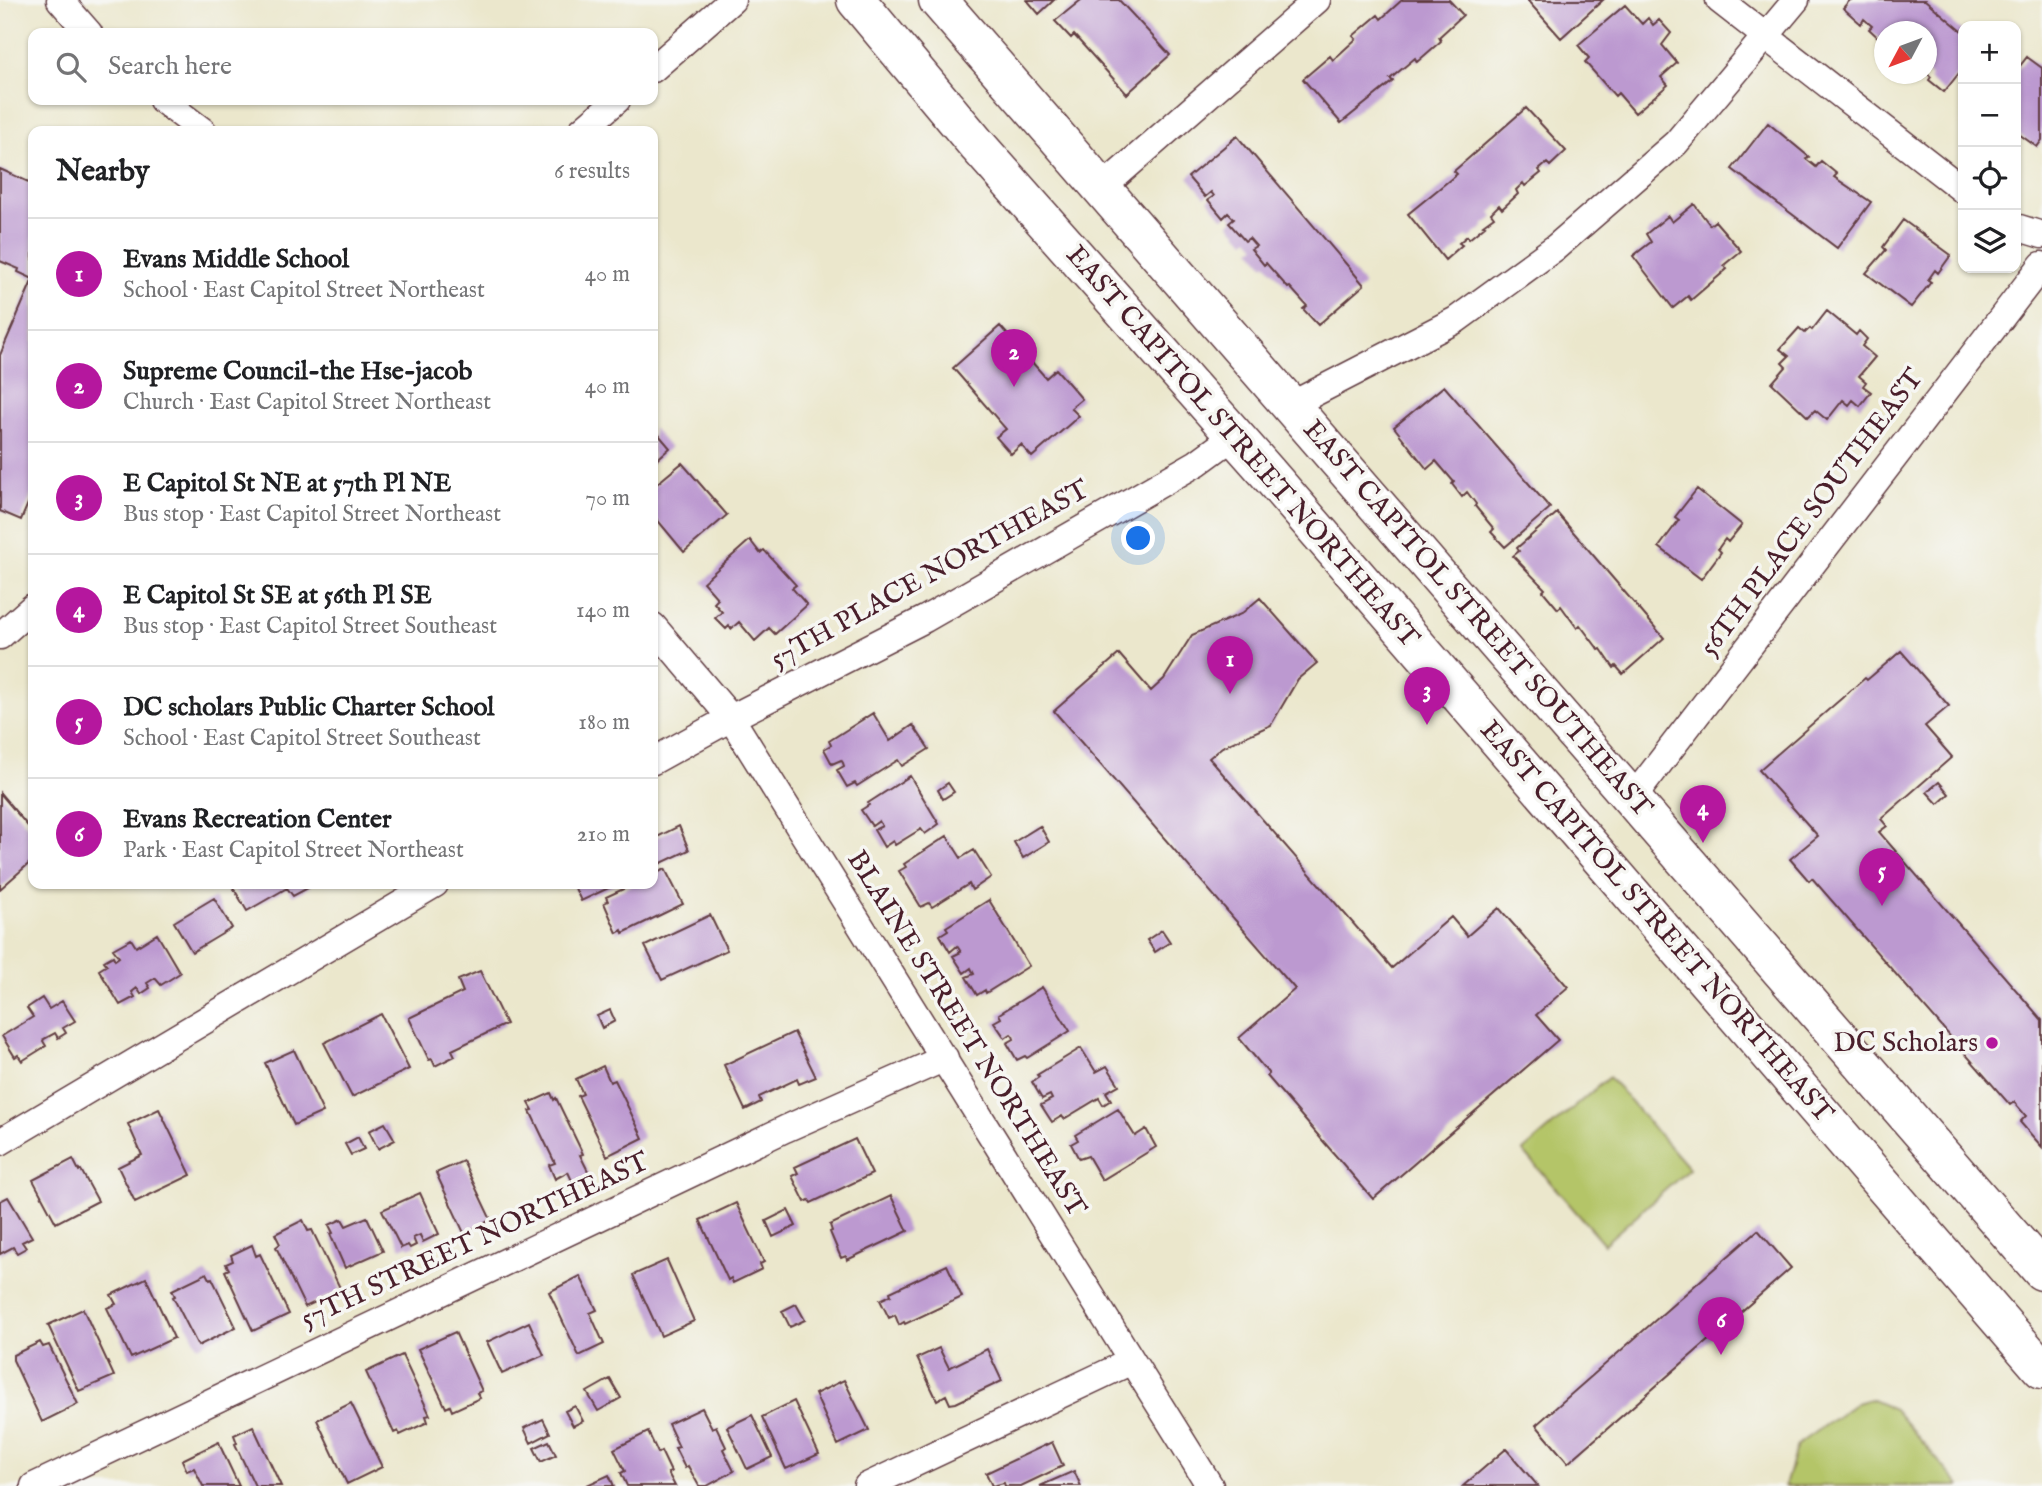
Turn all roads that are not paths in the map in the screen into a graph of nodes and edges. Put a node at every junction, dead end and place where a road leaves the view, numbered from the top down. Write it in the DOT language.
graph roads {
  1 [pos="60,0"];
  2 [pos="732,0"];
  3 [pos="856,0"];
  4 [pos="938,0"];
  5 [pos="1317,0"];
  6 [pos="1718,0"];
  7 [pos="1796,0"];
  8 [pos="85,28"];
  9 [pos="1766,38"];
  10 [pos="658,65"];
  11 [pos="169,105"];
  12 [pos="611,105"];
  13 [pos="196,126"];
  14 [pos="587,126"];
  15 [pos="1958,186"];
  16 [pos="1102,188"];
  17 [pos="2021,229"];
  18 [pos="2042,235"];
  19 [pos="2042,265"];
  20 [pos="1291,405"];
  21 [pos="1234,436"];
  22 [pos="28,611"];
  23 [pos="658,632"];
  24 [pos="0,636"];
  25 [pos="731,718"];
  26 [pos="658,758"];
  27 [pos="1632,799"];
  28 [pos="427,889"];
  29 [pos="945,1058"];
  30 [pos="0,1142"];
  31 [pos="2042,1271"];
  32 [pos="1132,1361"];
  33 [pos="2042,1369"];
  34 [pos="34,1486"];
  35 [pos="867,1486"];
  36 [pos="1210,1486"];
  1 -- 8 [label="street"];
  2 -- 10 [label="street"];
  3 -- 21 [label="main road, EAST CAPITOL STREET NORTHEAST"];
  4 -- 16 [label="main road, EAST CAPITOL STREET SOUTHEAST"];
  5 -- 16 [label="street"];
  6 -- 9 [label="street"];
  7 -- 9 [label="street"];
  9 -- 15 [label="street"];
  9 -- 20 [label="street"];
  11 -- 13 [label="street"];
  12 -- 14 [label="street"];
  16 -- 20 [label="main road, EAST CAPITOL STREET SOUTHEAST"];
  17 -- 18 [label="street"];
  19 -- 27 [label="street, 56TH PLACE SOUTHEAST"];
  20 -- 27 [label="main road, EAST CAPITOL STREET SOUTHEAST"];
  21 -- 25 [label="street, 57TH PLACE NORTHEAST"];
  21 -- 33 [label="main road, EAST CAPITOL STREET NORTHEAST"];
  22 -- 24 [label="street"];
  23 -- 25 [label="street, BLAINE STREET NORTHEAST"];
  25 -- 26 [label="street, 57TH PLACE NORTHEAST"];
  25 -- 29 [label="street, BLAINE STREET NORTHEAST"];
  27 -- 31 [label="main road, EAST CAPITOL STREET SOUTHEAST"];
  28 -- 30 [label="street"];
  29 -- 32 [label="street, BLAINE STREET NORTHEAST"];
  29 -- 34 [label="street, 57TH STREET NORTHEAST"];
  32 -- 35 [label="street"];
  32 -- 36 [label="street, BLAINE STREET NORTHEAST"];
}
